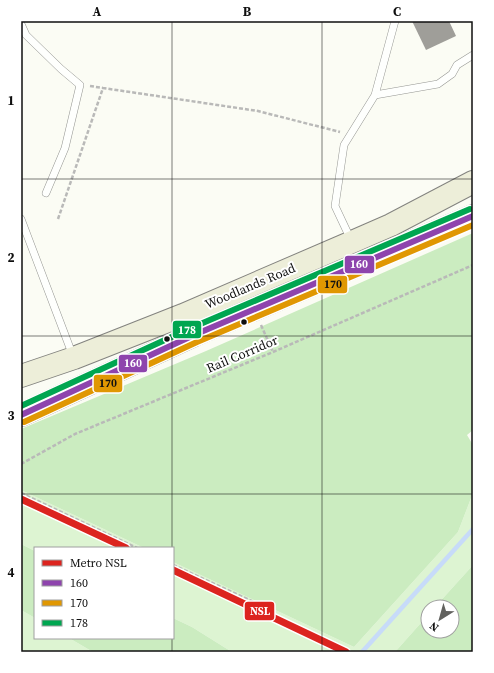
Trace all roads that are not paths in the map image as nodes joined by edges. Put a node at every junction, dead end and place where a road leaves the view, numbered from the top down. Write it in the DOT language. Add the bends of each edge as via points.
graph roads {
  1 [pos="395,21"];
  2 [pos="21,24"];
  3 [pos="473,55"];
  4 [pos="375,94"];
  5 [pos="473,182"];
  6 [pos="46,193"];
  7 [pos="473,216"];
  8 [pos="21,219"];
  9 [pos="352,242"];
  10 [pos="74,358"];
  11 [pos="21,376"];
  12 [pos="21,415"];
  1 -- 4 [label="lane"];
  2 -- 6 [label="lane" via="26,35 80,85 65,148"];
  3 -- 4 [label="lane" via="457,65 452,74 438,84"];
  4 -- 9 [label="lane" via="344,145 335,206"];
  5 -- 9 [label="main road, Woodlands Road" via="391,225"];
  7 -- 12 [label="main road, Woodlands Road" via="194,335"];
  8 -- 10 [label="lane"];
  9 -- 10 [label="main road, Woodlands Road" via="183,315"];
  10 -- 11 [label="main road, Woodlands Road"];
}
